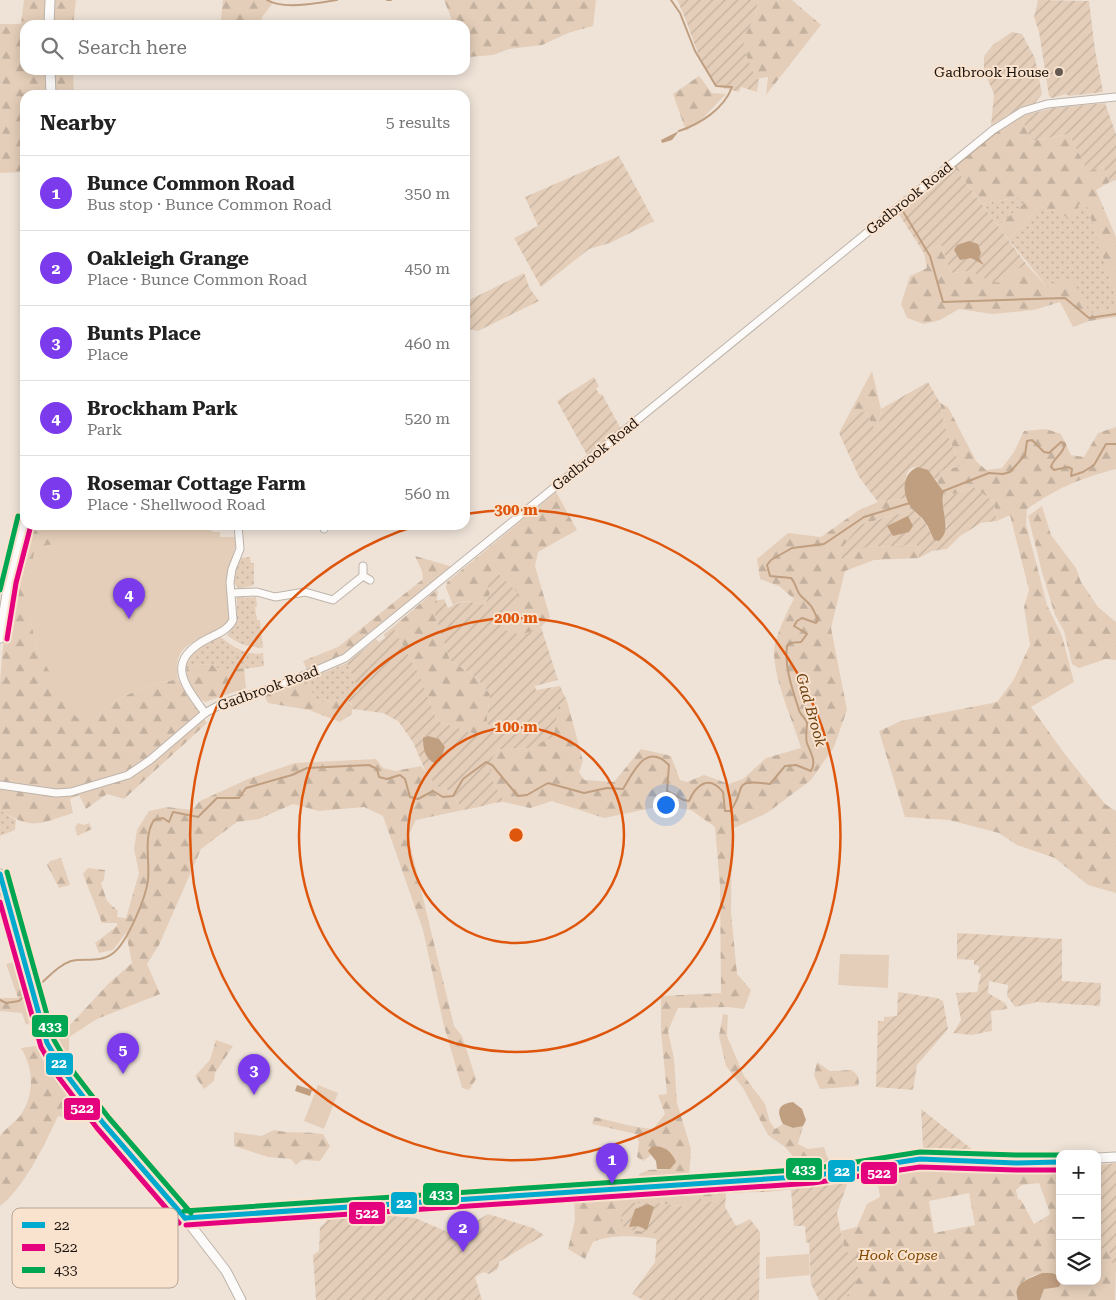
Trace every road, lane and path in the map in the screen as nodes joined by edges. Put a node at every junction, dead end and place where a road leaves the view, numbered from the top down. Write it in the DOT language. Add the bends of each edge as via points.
graph roads {
  1 [pos="50,0"];
  2 [pos="49,20"];
  3 [pos="50,75"];
  4 [pos="52,90"];
  5 [pos="1116,98"];
  6 [pos="22,530"];
  7 [pos="238,530"];
  8 [pos="363,566"];
  9 [pos="363,576"];
  10 [pos="370,580"];
  11 [pos="232,593"];
  12 [pos="0,638"];
  13 [pos="205,712"];
  14 [pos="0,785"];
  15 [pos="0,874"];
  16 [pos="1116,1157"];
  17 [pos="1101,1158"];
  18 [pos="1056,1162"];
  19 [pos="177,1208"];
  20 [pos="178,1209"];
  21 [pos="186,1218"];
  22 [pos="241,1300"];
  1 -- 2 [label="street"];
  3 -- 4 [label="street"];
  5 -- 13 [label="street, Gadbrook Road" via="1047,104 1008,118 345,658"];
  6 -- 12 [label="street" via="9,581"];
  7 -- 11 [label="street" via="240,549 232,569"];
  8 -- 9 [label="street"];
  9 -- 10 [label="street"];
  9 -- 11 [label="street" via="333,600 305,592 275,597 257,592"];
  11 -- 13 [label="street" via="234,612 230,626 193,646 182,661 180,671 183,680"];
  13 -- 14 [label="street, Gadbrook Road" via="150,760 112,781 56,793"];
  15 -- 19 [label="street" via="47,1043 103,1123"];
  16 -- 17 [label="street"];
  18 -- 21 [label="street" via="920,1159 812,1176"];
  20 -- 21 [label="street"];
  21 -- 22 [label="street" via="226,1271"];
}
